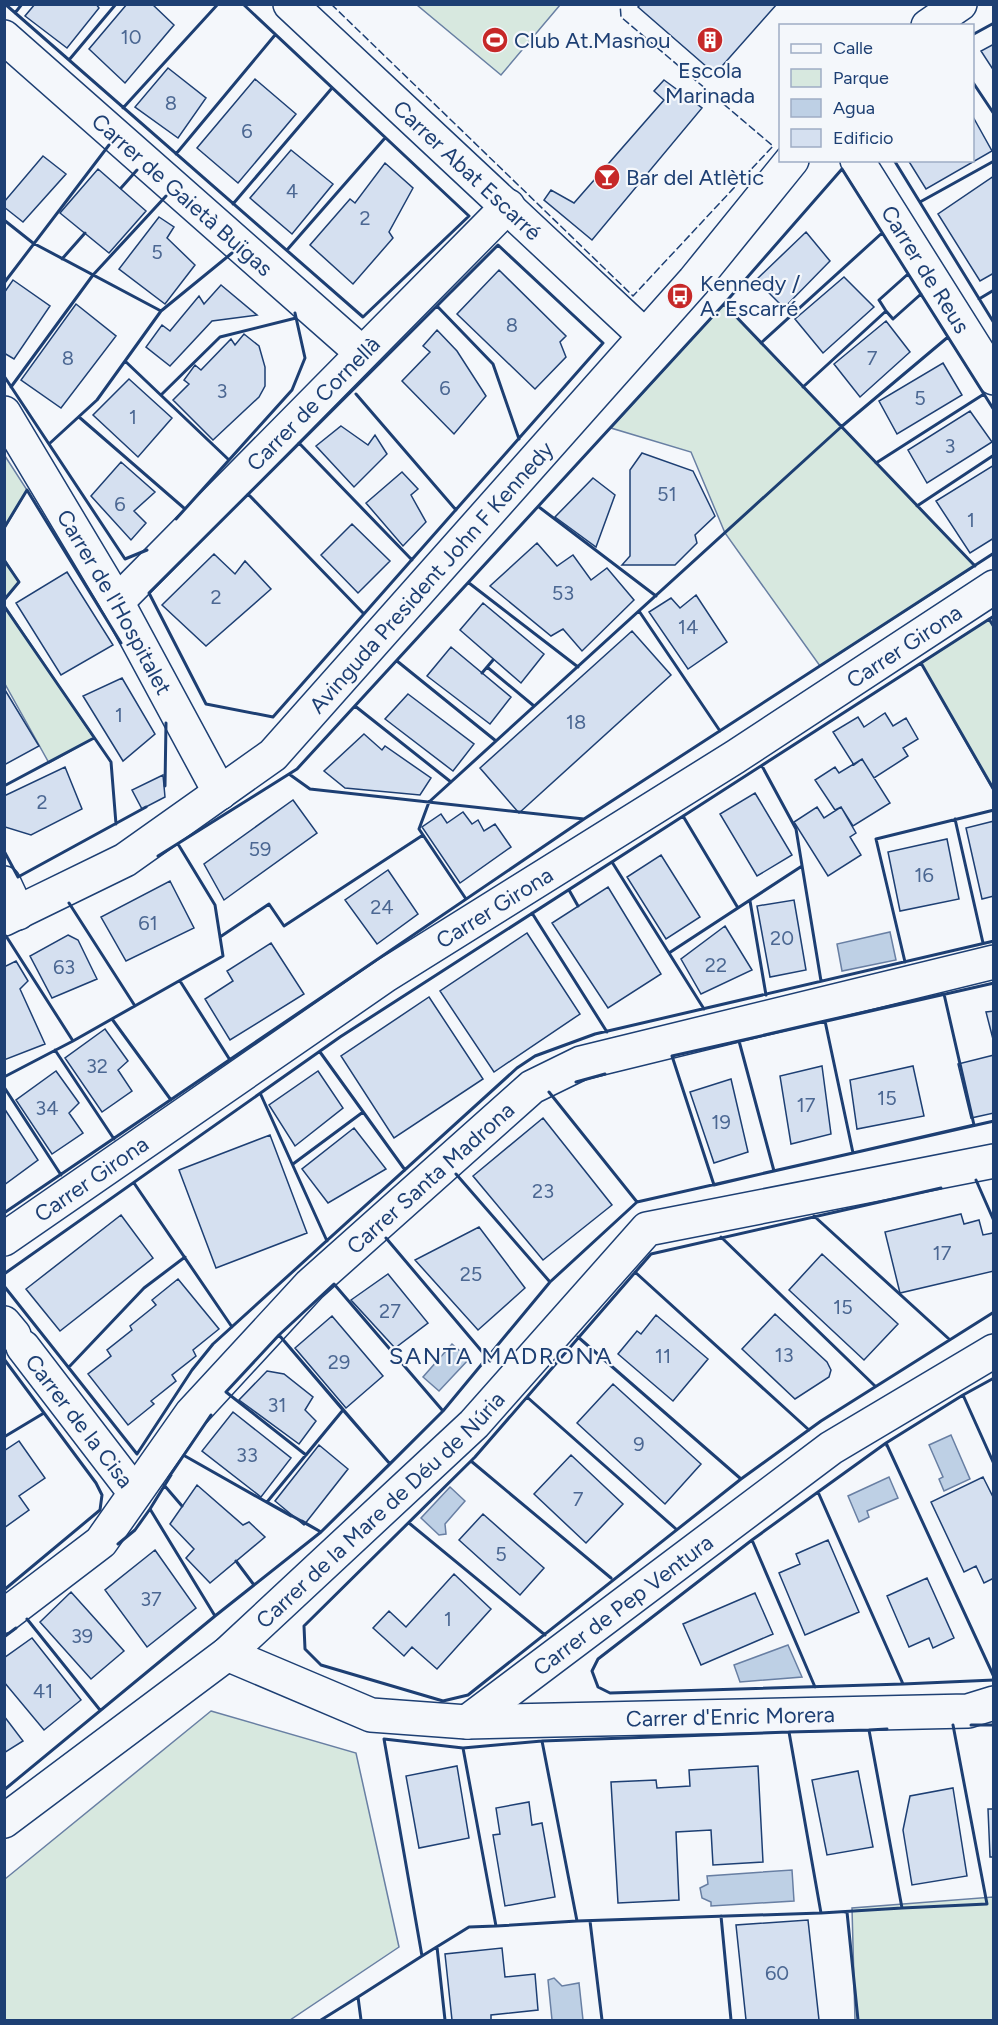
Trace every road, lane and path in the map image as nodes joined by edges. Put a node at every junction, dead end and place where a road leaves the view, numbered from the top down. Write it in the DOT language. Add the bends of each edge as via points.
graph roads {
  1 [pos="290,4"];
  2 [pos="960,4"];
  3 [pos="931,24"];
  4 [pos="4,37"];
  5 [pos="790,162"];
  6 [pos="858,162"];
  7 [pos="508,206"];
  8 [pos="645,336"];
  9 [pos="362,353"];
  10 [pos="993,378"];
  11 [pos="4,412"];
  12 [pos="993,587"];
  13 [pos="117,602"];
  14 [pos="220,793"];
  15 [pos="4,883"];
  16 [pos="11,916"];
  17 [pos="993,962"];
  18 [pos="993,1161"];
  19 [pos="4,1239"];
  20 [pos="14,1335"];
  21 [pos="993,1351"];
  22 [pos="135,1493"];
  23 [pos="4,1616"];
  24 [pos="227,1654"];
  25 [pos="993,1703"];
  26 [pos="467,1722"];
  27 [pos="4,1821"];
  1 -- 7 [label="street, Carrer Abat Escarré"];
  2 -- 3 [label="street"];
  4 -- 9 [label="street, Carrer de Gaietà Buïgas"];
  5 -- 8 [label="street, Avinguda President John F Kennedy"];
  6 -- 10 [label="street, Carrer de Reus"];
  7 -- 8 [label="street, Carrer Abat Escarré"];
  7 -- 9 [label="street, Carrer de Cornellà" via="441,278"];
  8 -- 14 [label="street, Avinguda President John F Kennedy" via="273,756"];
  9 -- 13 [label="street, Carrer de Cornellà"];
  11 -- 13 [label="street, Carrer de l'Hospitalet"];
  12 -- 19 [label="street, Carrer Girona" via="735,757 386,975"];
  13 -- 14 [label="street, Carrer de l'Hospitalet"];
  14 -- 16 [label="street, Avinguda President John F Kennedy" via="125,860"];
  15 -- 16 [label="street"];
  17 -- 22 [label="street, Carrer Santa Madrona" via="581,1063 532,1087 309,1285 191,1414"];
  18 -- 24 [label="street, Carrer de la Mare de Déu de Núria" via="647,1230 474,1425"];
  20 -- 22 [label="street, Carrer de la Cisa"];
  21 -- 26 [label="street, Carrer de Pep Ventura" via="831,1448"];
  22 -- 23 [label="street, Carrer Santa Madrona" via="101,1542"];
  24 -- 26 [label="street" via="371,1715"];
  24 -- 27 [label="street, Carrer de la Mare de Déu de Núria"];
  25 -- 26 [label="street, Carrer d'Enric Morera" via="969,1710"];
}
